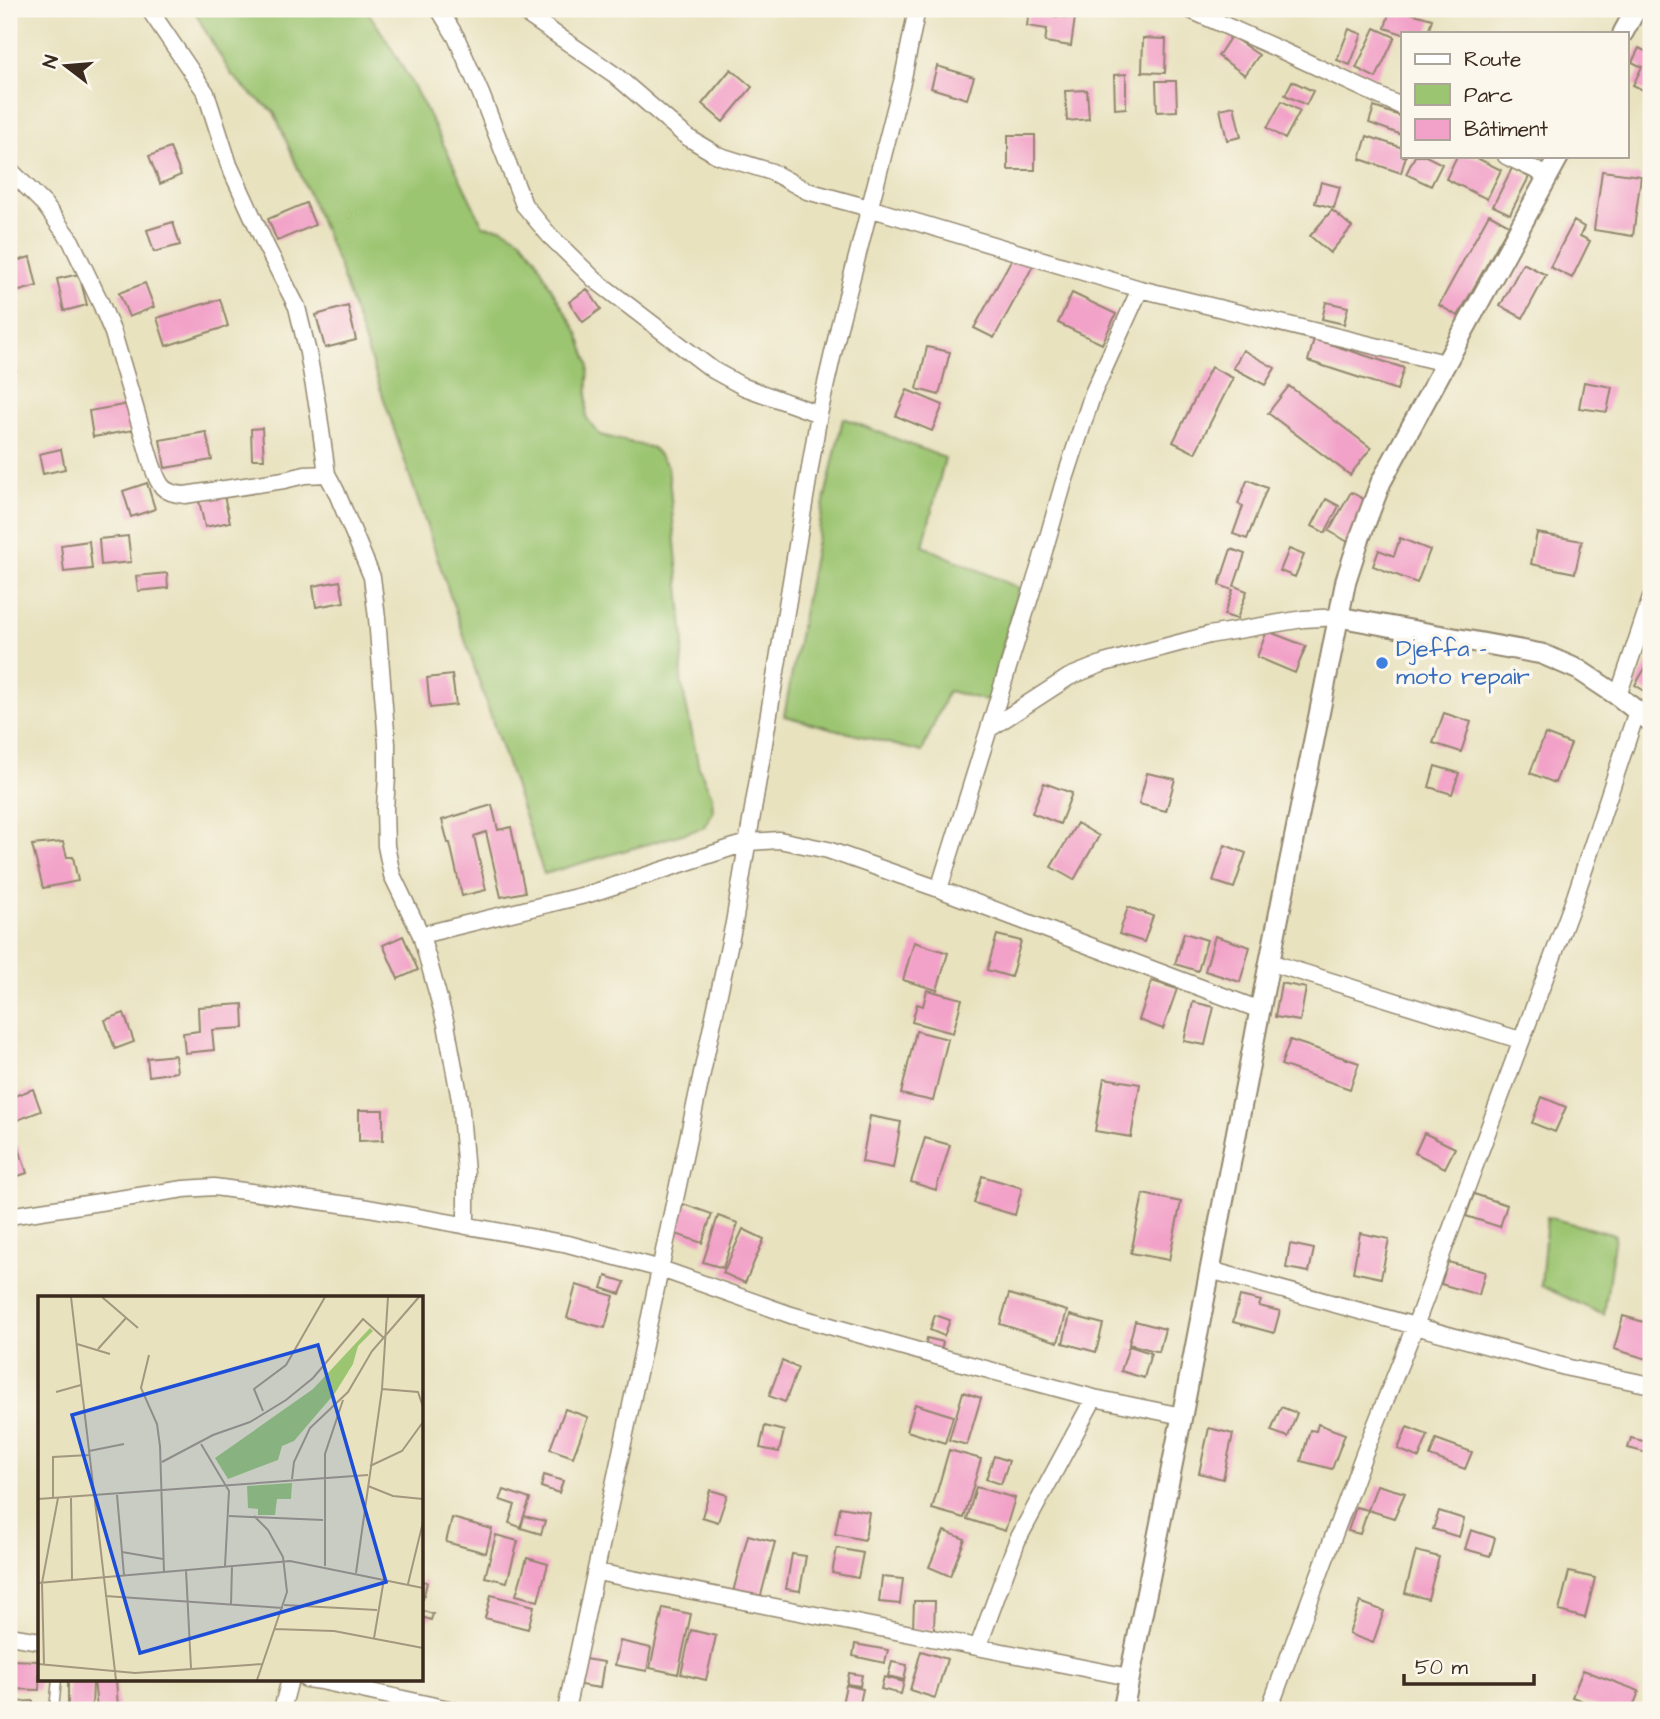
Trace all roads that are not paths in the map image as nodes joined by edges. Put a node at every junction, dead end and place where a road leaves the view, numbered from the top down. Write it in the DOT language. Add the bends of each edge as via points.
graph roads {
  1 [pos="149,9"];
  2 [pos="439,9"];
  3 [pos="519,9"];
  4 [pos="917,9"];
  5 [pos="1188,9"];
  6 [pos="1636,9"];
  7 [pos="1624,32"];
  8 [pos="1401,106"];
  9 [pos="1510,158"];
  10 [pos="1558,158"];
  11 [pos="9,169"];
  12 [pos="1548,176"];
  13 [pos="869,208"];
  14 [pos="1140,289"];
  15 [pos="1445,363"];
  16 [pos="819,414"];
  17 [pos="327,474"];
  18 [pos="1651,598"];
  19 [pos="1339,617"];
  20 [pos="1618,696"];
  21 [pos="1644,716"];
  22 [pos="989,729"];
  23 [pos="749,842"];
  24 [pos="939,888"];
  25 [pos="421,935"];
  26 [pos="1269,962"];
  27 [pos="1260,1010"];
  28 [pos="1520,1040"];
  29 [pos="9,1216"];
  30 [pos="466,1226"];
  31 [pos="660,1269"];
  32 [pos="1210,1270"];
  33 [pos="1415,1326"];
  34 [pos="1651,1385"];
  35 [pos="1094,1398"];
  36 [pos="1182,1416"];
  37 [pos="597,1572"];
  38 [pos="9,1636"];
  39 [pos="38,1641"];
  40 [pos="978,1647"];
  41 [pos="1129,1677"];
  42 [pos="57,1680"];
  43 [pos="290,1680"];
  44 [pos="312,1680"];
  45 [pos="54,1710"];
  46 [pos="282,1710"];
  47 [pos="453,1710"];
  48 [pos="566,1710"];
  49 [pos="1123,1710"];
  50 [pos="1269,1710"];
  1 -- 17 [label="street" via="206,93 229,165 297,307"];
  2 -- 16 [label="street" via="466,60 524,205 550,236 594,280 713,370 744,387"];
  3 -- 13 [label="street" via="615,75 687,137 717,155 772,173 807,191"];
  4 -- 13 [label="street"];
  5 -- 8 [label="street"];
  6 -- 7 [label="street"];
  9 -- 12 [label="street"];
  10 -- 12 [label="street"];
  11 -- 17 [label="street" via="44,204 71,241 113,333 150,463 164,490 185,495"];
  12 -- 15 [label="street"];
  13 -- 14 [label="street"];
  13 -- 16 [label="street"];
  14 -- 15 [label="street"];
  14 -- 22 [label="street" via="1093,393"];
  15 -- 19 [label="street" via="1381,481 1346,580"];
  16 -- 23 [label="street"];
  17 -- 25 [label="street" via="372,577 387,744 386,846 392,875"];
  18 -- 20 [label="street"];
  19 -- 20 [label="street" via="1542,654 1579,670"];
  19 -- 22 [label="street" via="1209,635 1104,663 1069,677"];
  19 -- 26 [label="street"];
  20 -- 21 [label="street"];
  21 -- 28 [label="street"];
  22 -- 24 [label="street"];
  23 -- 24 [label="street" via="779,840 828,850"];
  23 -- 25 [label="street" via="589,894"];
  23 -- 31 [label="street"];
  24 -- 27 [label="street"];
  25 -- 30 [label="street" via="446,1024 460,1100"];
  26 -- 27 [label="street"];
  26 -- 28 [label="street"];
  27 -- 32 [label="street"];
  28 -- 33 [label="street"];
  29 -- 30 [label="street" via="215,1187"];
  30 -- 31 [label="street" via="568,1244"];
  31 -- 35 [label="street" via="791,1315"];
  31 -- 37 [label="street"];
  32 -- 33 [label="street"];
  32 -- 36 [label="street"];
  33 -- 34 [label="street"];
  33 -- 50 [label="street"];
  35 -- 36 [label="street"];
  35 -- 40 [label="street" via="1017,1541"];
  36 -- 41 [label="street"];
  37 -- 40 [label="street"];
  37 -- 48 [label="street"];
  38 -- 39 [label="street"];
  40 -- 41 [label="street"];
  41 -- 49 [label="street"];
  42 -- 45 [label="lane"];
  43 -- 46 [label="street"];
  44 -- 47 [label="street"];
}
